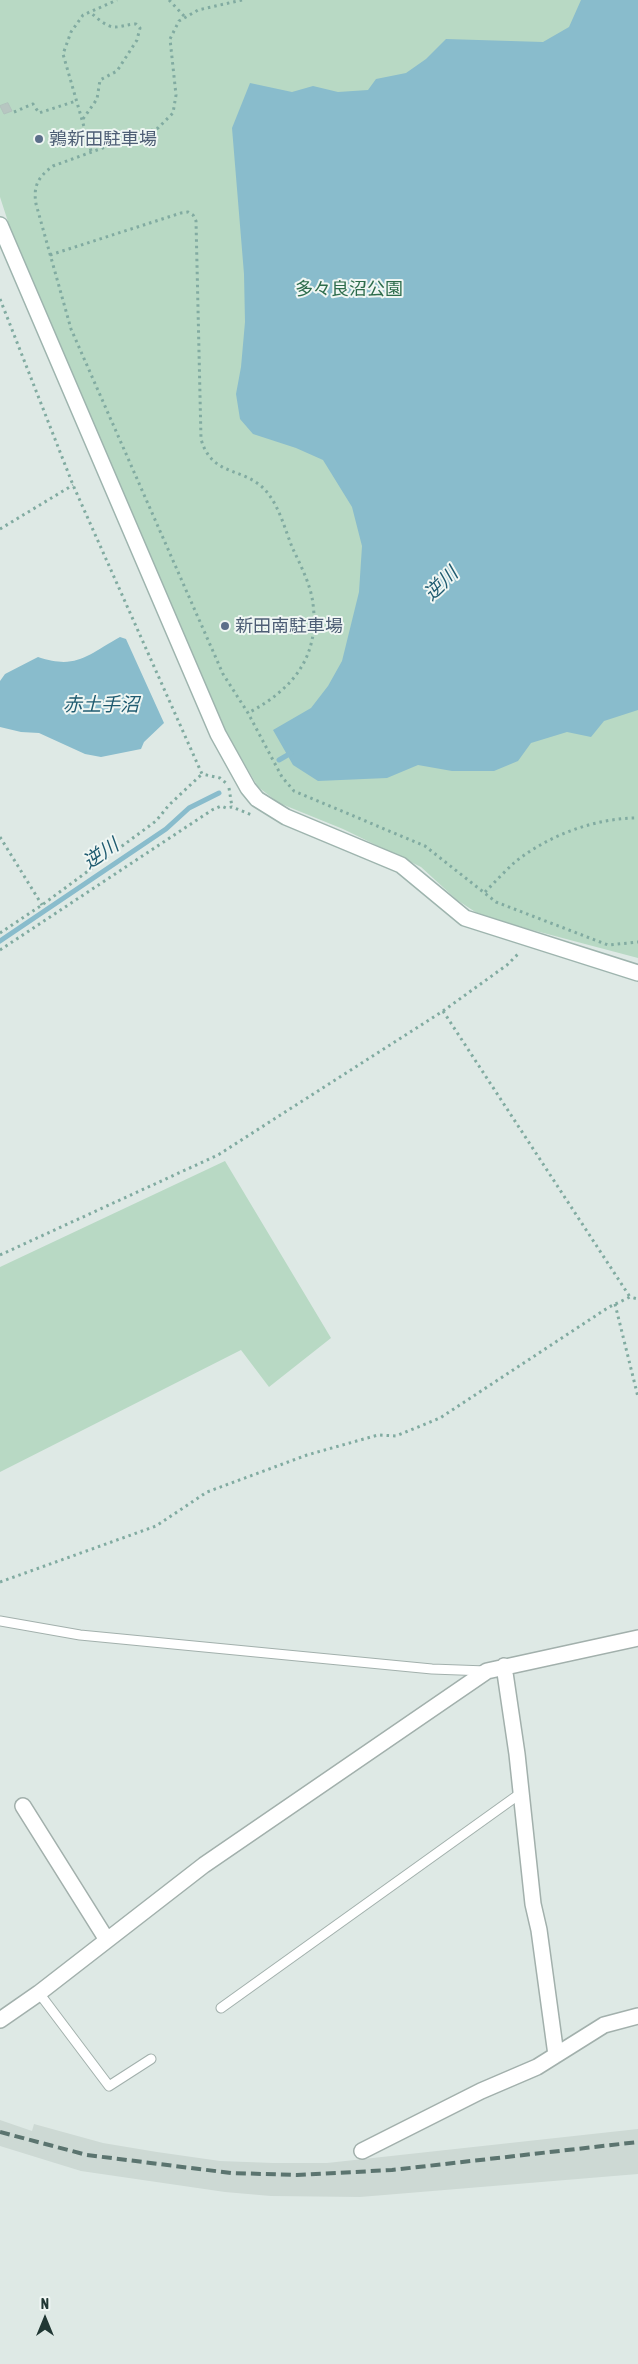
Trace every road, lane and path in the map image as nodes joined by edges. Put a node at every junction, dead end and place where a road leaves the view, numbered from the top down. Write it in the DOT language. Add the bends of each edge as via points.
graph roads {
  1 [pos="117,0"];
  2 [pos="169,0"];
  3 [pos="242,0"];
  4 [pos="90,12"];
  5 [pos="185,17"];
  6 [pos="76,101"];
  7 [pos="14,112"];
  8 [pos="83,120"];
  9 [pos="91,151"];
  10 [pos="0,225"];
  11 [pos="50,255"];
  12 [pos="0,299"];
  13 [pos="73,485"];
  14 [pos="0,529"];
  15 [pos="248,713"];
  16 [pos="202,774"];
  17 [pos="232,807"];
  18 [pos="257,818"];
  19 [pos="638,818"];
  20 [pos="0,837"];
  21 [pos="485,892"];
  22 [pos="42,905"];
  23 [pos="0,933"];
  24 [pos="530,941"];
  25 [pos="638,942"];
  26 [pos="0,950"];
  27 [pos="638,973"];
  28 [pos="443,1011"];
  29 [pos="0,1255"];
  30 [pos="630,1297"];
  31 [pos="638,1299"];
  32 [pos="615,1304"];
  33 [pos="638,1398"];
  34 [pos="0,1582"];
  35 [pos="0,1621"];
  36 [pos="638,1638"];
  37 [pos="504,1666"];
  38 [pos="486,1671"];
  39 [pos="521,1793"];
  40 [pos="23,1806"];
  41 [pos="107,1940"];
  42 [pos="39,1993"];
  43 [pos="221,2008"];
  44 [pos="638,2016"];
  45 [pos="0,2020"];
  46 [pos="556,2055"];
  47 [pos="151,2059"];
  48 [pos="362,2151"];
  1 -- 4 [label="path"];
  2 -- 5 [label="path"];
  3 -- 5 [label="path" via="198,10"];
  4 -- 6 [label="path" via="71,32 64,54"];
  4 -- 8 [label="path" via="114,27 136,24 140,28 137,40 117,71 100,80 97,99"];
  5 -- 9 [label="path" via="179,21 170,39 176,95 173,113 158,128"];
  6 -- 7 [label="path" via="39,113 33,104"];
  6 -- 8 [label="path"];
  8 -- 9 [label="path"];
  9 -- 11 [label="path" via="53,166 37,182 34,192 36,204"];
  10 -- 24 [label="street" via="218,734 248,788 258,799 286,817 400,865 465,918"];
  11 -- 15 [label="path" via="71,329 223,674"];
  11 -- 15 [label="path" via="181,213 188,212 196,221 201,439 204,451 219,466 254,480 273,500 313,602 315,625 310,646 296,677 270,702"];
  12 -- 13 [label="path"];
  13 -- 14 [label="path"];
  13 -- 16 [label="path"];
  15 -- 21 [label="path" via="294,792 424,846"];
  16 -- 17 [label="path" via="220,778 228,784"];
  16 -- 22 [label="path" via="169,804 156,821"];
  17 -- 18 [label="path"];
  17 -- 26 [label="path" via="221,806 212,810"];
  19 -- 21 [label="path" via="596,822 567,832 516,862"];
  20 -- 22 [label="path"];
  21 -- 25 [label="path" via="496,902 608,945"];
  22 -- 23 [label="path"];
  24 -- 27 [label="street"];
  24 -- 28 [label="path" via="507,965"];
  28 -- 29 [label="path" via="218,1155"];
  28 -- 30 [label="path"];
  30 -- 31 [label="path"];
  30 -- 32 [label="path"];
  32 -- 33 [label="path"];
  32 -- 34 [label="path" via="440,1418 396,1436 378,1435 307,1455 206,1492 156,1526"];
  35 -- 38 [label="lane" via="80,1635 432,1669"];
  36 -- 37 [label="street"];
  37 -- 38 [label="street"];
  37 -- 39 [label="street"];
  38 -- 41 [label="street" via="204,1865"];
  39 -- 43 [label="lane"];
  39 -- 46 [label="street" via="533,1904"];
  40 -- 41 [label="street"];
  41 -- 42 [label="street"];
  42 -- 45 [label="street"];
  42 -- 47 [label="lane" via="109,2086"];
  44 -- 46 [label="street" via="604,2025"];
  46 -- 48 [label="street"];
}
